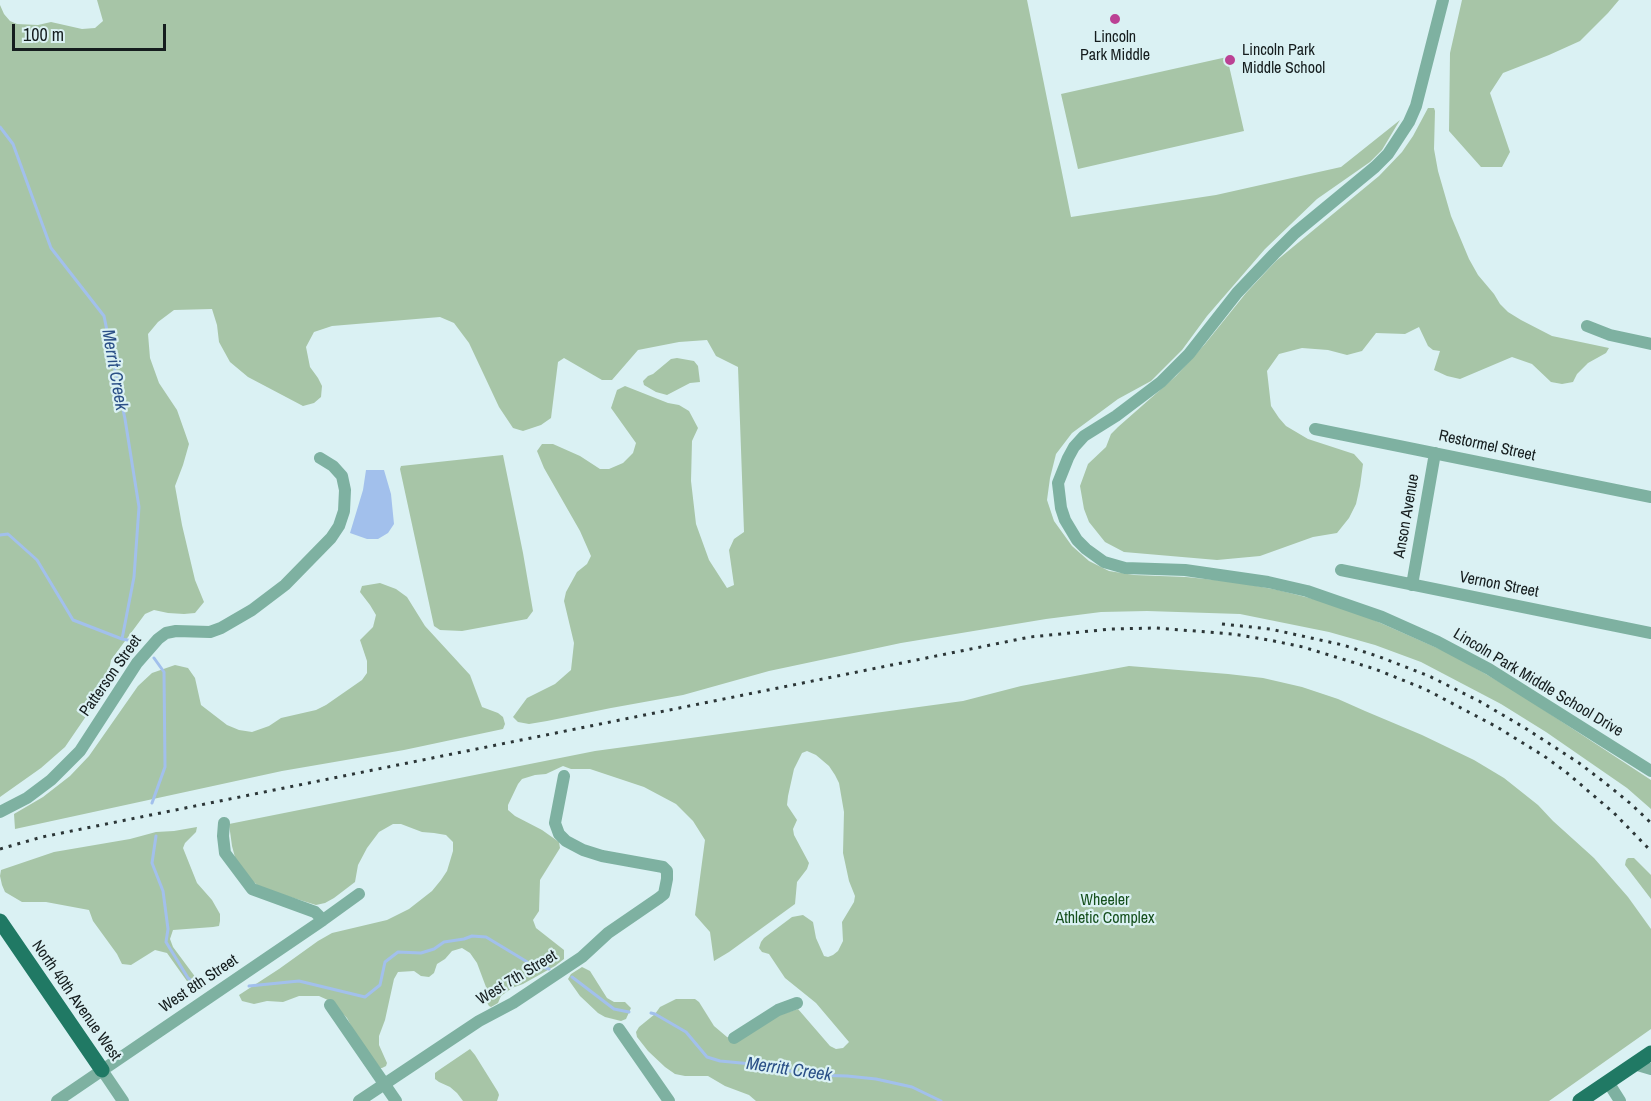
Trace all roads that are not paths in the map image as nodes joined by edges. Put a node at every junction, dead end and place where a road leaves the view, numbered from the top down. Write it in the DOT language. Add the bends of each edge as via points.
graph roads {
  1 [pos="1443,0"];
  2 [pos="1587,326"];
  3 [pos="1651,344"];
  4 [pos="1315,429"];
  5 [pos="1435,453"];
  6 [pos="320,458"];
  7 [pos="1651,497"];
  8 [pos="1341,570"];
  9 [pos="1412,585"];
  10 [pos="1651,633"];
  11 [pos="1651,771"];
  12 [pos="564,776"];
  13 [pos="0,812"];
  14 [pos="224,823"];
  15 [pos="359,894"];
  16 [pos="323,920"];
  17 [pos="2,929"];
  18 [pos="797,1003"];
  19 [pos="330,1005"];
  20 [pos="619,1029"];
  21 [pos="734,1038"];
  22 [pos="1651,1053"];
  23 [pos="1634,1064"];
  24 [pos="1651,1069"];
  25 [pos="102,1070"];
  26 [pos="1608,1082"];
  27 [pos="384,1084"];
  28 [pos="666,1100"];
  29 [pos="57,1101"];
  30 [pos="123,1101"];
  31 [pos="359,1101"];
  32 [pos="396,1101"];
  33 [pos="1580,1101"];
  34 [pos="1620,1101"];
  1 -- 11 [label="street, Lincoln Park Middle School Drive" via="1416,106 1388,154 1274,254 1196,347 1161,382 1074,447 1058,483 1063,514 1071,532 1086,549 1115,566 1185,570 1268,582 1337,600 1401,625 1489,669"];
  2 -- 3 [label="street"];
  4 -- 5 [label="street, Restormel Street"];
  5 -- 7 [label="street, Restormel Street"];
  5 -- 9 [label="street, Anson Avenue"];
  6 -- 13 [label="street, Patterson Street" via="342,476 345,490 342,518 331,538 285,585 252,610 210,632 176,631 158,639 137,663 80,751 51,780"];
  8 -- 9 [label="street, Vernon Street"];
  9 -- 10 [label="street, Vernon Street"];
  12 -- 27 [label="street, West 7th Street" via="555,823 566,841 602,856 663,867 667,871 666,889 582,957"];
  14 -- 16 [label="street" via="225,853 252,889 315,912"];
  15 -- 16 [label="street, West 8th Street"];
  16 -- 25 [label="street, West 8th Street"];
  17 -- 25 [label="main road, North 40th Avenue West"];
  18 -- 21 [label="street" via="778,1010"];
  19 -- 27 [label="street"];
  20 -- 28 [label="street"];
  22 -- 23 [label="main road"];
  23 -- 24 [label="street"];
  23 -- 26 [label="main road"];
  25 -- 29 [label="street, West 8th Street"];
  25 -- 30 [label="street, North 40th Avenue West"];
  26 -- 33 [label="main road"];
  26 -- 34 [label="street"];
  27 -- 31 [label="street, West 7th Street"];
  27 -- 32 [label="street"];
}
